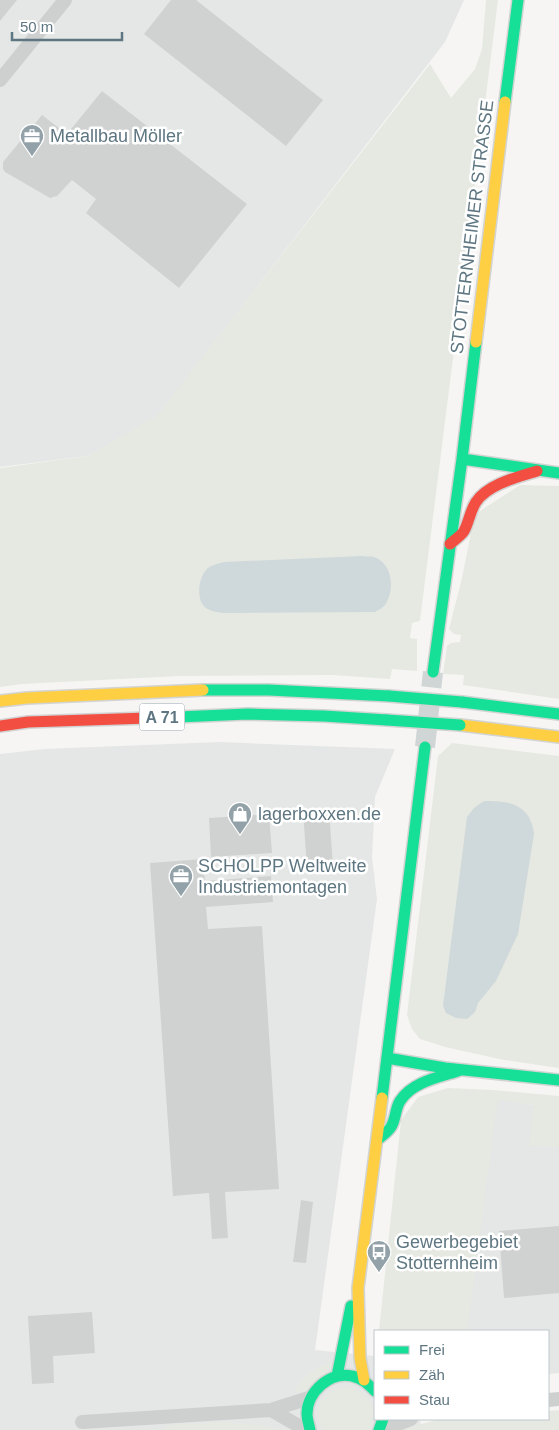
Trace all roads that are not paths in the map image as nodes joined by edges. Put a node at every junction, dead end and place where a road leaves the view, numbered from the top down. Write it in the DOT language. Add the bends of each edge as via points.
graph roads {
  1 [pos="65,0"];
  2 [pos="518,0"];
  3 [pos="0,80"];
  4 [pos="462,459"];
  5 [pos="537,471"];
  6 [pos="559,473"];
  7 [pos="450,544"];
  8 [pos="433,672"];
  9 [pos="0,701"];
  10 [pos="559,714"];
  11 [pos="0,726"];
  12 [pos="559,737"];
  13 [pos="425,747"];
  14 [pos="387,1058"];
  15 [pos="460,1070"];
  16 [pos="559,1080"];
  17 [pos="376,1140"];
  18 [pos="358,1288"];
  19 [pos="337,1376"];
  20 [pos="364,1380"];
  21 [pos="374,1389"];
  22 [pos="309,1398"];
  23 [pos="270,1410"];
  24 [pos="409,1420"];
  25 [pos="82,1422"];
  26 [pos="308,1430"];
  27 [pos="381,1430"];
  1 -- 3 [label="street"];
  2 -- 4 [label="main road, STOTTERNHEIMER STRASSE"];
  4 -- 5 [label="main road"];
  4 -- 7 [label="main road, STOTTERNHEIMER STRASSE"];
  5 -- 6 [label="main road"];
  5 -- 7 [label="main road" via="503,482 485,493 472,508 464,530"];
  7 -- 8 [label="main road, STOTTERNHEIMER STRASSE"];
  9 -- 10 [label="main road, A 71, bridge" via="268,690 462,702"];
  11 -- 12 [label="main road, A 71, bridge" via="28,722 248,714 460,725"];
  13 -- 14 [label="main road"];
  14 -- 15 [label="main road"];
  14 -- 17 [label="main road"];
  15 -- 16 [label="main road"];
  15 -- 17 [label="main road" via="419,1085 408,1093 395,1111 392,1127"];
  17 -- 18 [label="main road"];
  18 -- 19 [label="main road" via="348,1316"];
  18 -- 20 [label="main road" via="360,1358"];
  19 -- 20 [label="main road"];
  19 -- 22 [label="main road" via="326,1380"];
  20 -- 21 [label="main road"];
  22 -- 23 [label="street"];
  22 -- 26 [label="main road" via="306,1409"];
  23 -- 25 [label="street"];
  23 -- 26 [label="street"];
  24 -- 27 [label="street"];
}
